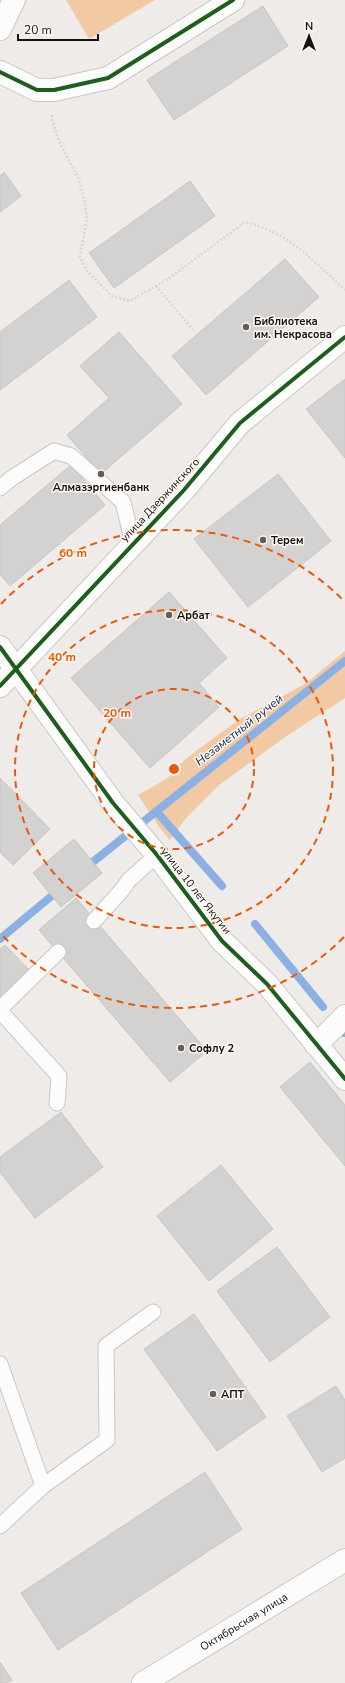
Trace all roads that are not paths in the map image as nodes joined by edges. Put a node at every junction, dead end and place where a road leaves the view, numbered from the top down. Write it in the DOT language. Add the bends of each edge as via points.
graph roads {
  1 [pos="14,0"];
  2 [pos="233,0"];
  3 [pos="0,29"];
  4 [pos="0,72"];
  5 [pos="345,337"];
  6 [pos="0,488"];
  7 [pos="133,543"];
  8 [pos="0,647"];
  9 [pos="17,668"];
  10 [pos="0,686"];
  11 [pos="157,856"];
  12 [pos="94,921"];
  13 [pos="58,952"];
  14 [pos="0,1010"];
  15 [pos="345,1016"];
  16 [pos="316,1045"];
  17 [pos="345,1079"];
  18 [pos="57,1103"];
  19 [pos="153,1312"];
  20 [pos="0,1364"];
  21 [pos="42,1486"];
  22 [pos="0,1526"];
  23 [pos="345,1560"];
  24 [pos="143,1683"];
  1 -- 3 [label="street"];
  2 -- 4 [label="street" via="108,78 54,90 36,90"];
  5 -- 7 [label="street, улица Дзержинского" via="240,423 184,490"];
  6 -- 7 [label="lane" via="54,451 71,456 123,502"];
  7 -- 9 [label="street, улица Дзержинского"];
  8 -- 9 [label="street, улица 10 лет Якутии"];
  9 -- 10 [label="street, улица Дзержинского"];
  9 -- 11 [label="street, улица 10 лет Якутии" via="113,803"];
  11 -- 12 [label="lane" via="129,880"];
  11 -- 16 [label="street, улица 10 лет Якутии" via="222,941 267,984"];
  13 -- 14 [label="lane"];
  14 -- 18 [label="lane" via="59,1076"];
  15 -- 16 [label="street"];
  16 -- 17 [label="street, улица 10 лет Якутии"];
  19 -- 21 [label="lane" via="106,1346 107,1440"];
  20 -- 21 [label="lane"];
  21 -- 22 [label="lane"];
  23 -- 24 [label="street, Октябрьская улица"];
}
